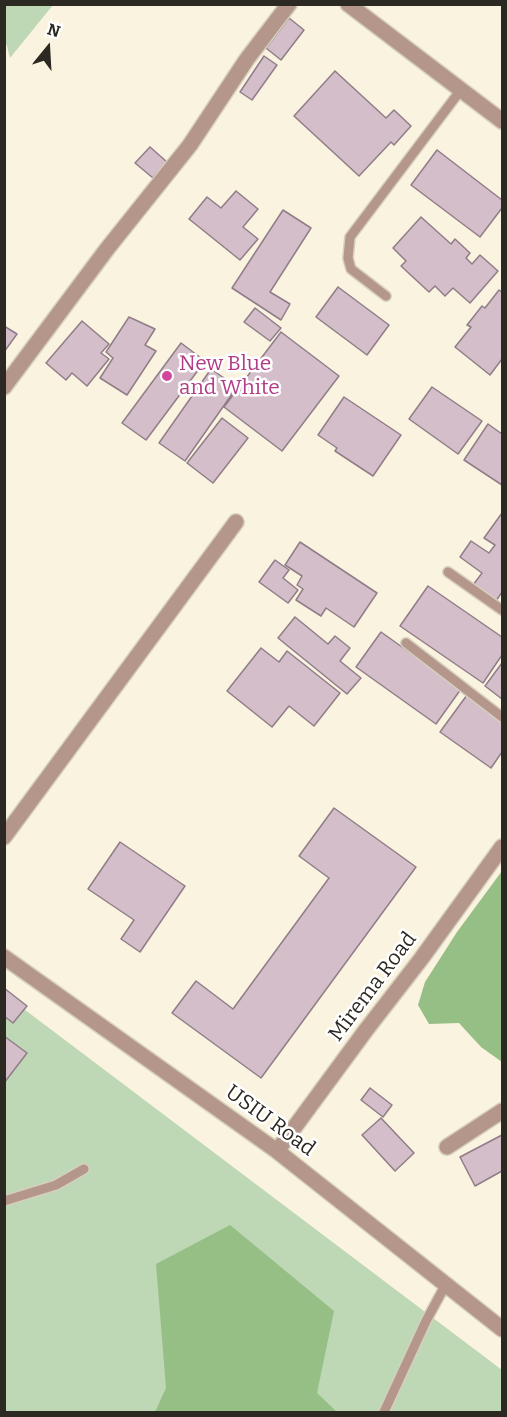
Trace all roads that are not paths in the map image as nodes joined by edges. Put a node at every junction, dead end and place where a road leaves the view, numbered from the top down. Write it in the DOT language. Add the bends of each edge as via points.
graph roads {
  1 [pos="289,4"];
  2 [pos="348,4"];
  3 [pos="460,91"];
  4 [pos="502,121"];
  5 [pos="387,297"];
  6 [pos="4,387"];
  7 [pos="236,522"];
  8 [pos="448,572"];
  9 [pos="502,610"];
  10 [pos="406,643"];
  11 [pos="502,717"];
  12 [pos="4,837"];
  13 [pos="502,847"];
  14 [pos="4,957"];
  15 [pos="502,1111"];
  16 [pos="447,1147"];
  17 [pos="277,1151"];
  18 [pos="84,1169"];
  19 [pos="4,1201"];
  20 [pos="446,1284"];
  21 [pos="502,1329"];
  22 [pos="384,1413"];
  1 -- 6 [label="street" via="190,145"];
  2 -- 3 [label="street"];
  3 -- 4 [label="street"];
  3 -- 5 [label="lane" via="350,237 351,269"];
  7 -- 12 [label="street"];
  8 -- 9 [label="lane"];
  10 -- 11 [label="lane"];
  13 -- 17 [label="street, Mirema Road"];
  14 -- 17 [label="street, USIU Road"];
  15 -- 16 [label="street"];
  17 -- 20 [label="street, USIU Road"];
  18 -- 19 [label="lane" via="56,1185"];
  20 -- 21 [label="street, USIU Road"];
  20 -- 22 [label="lane"];
}
